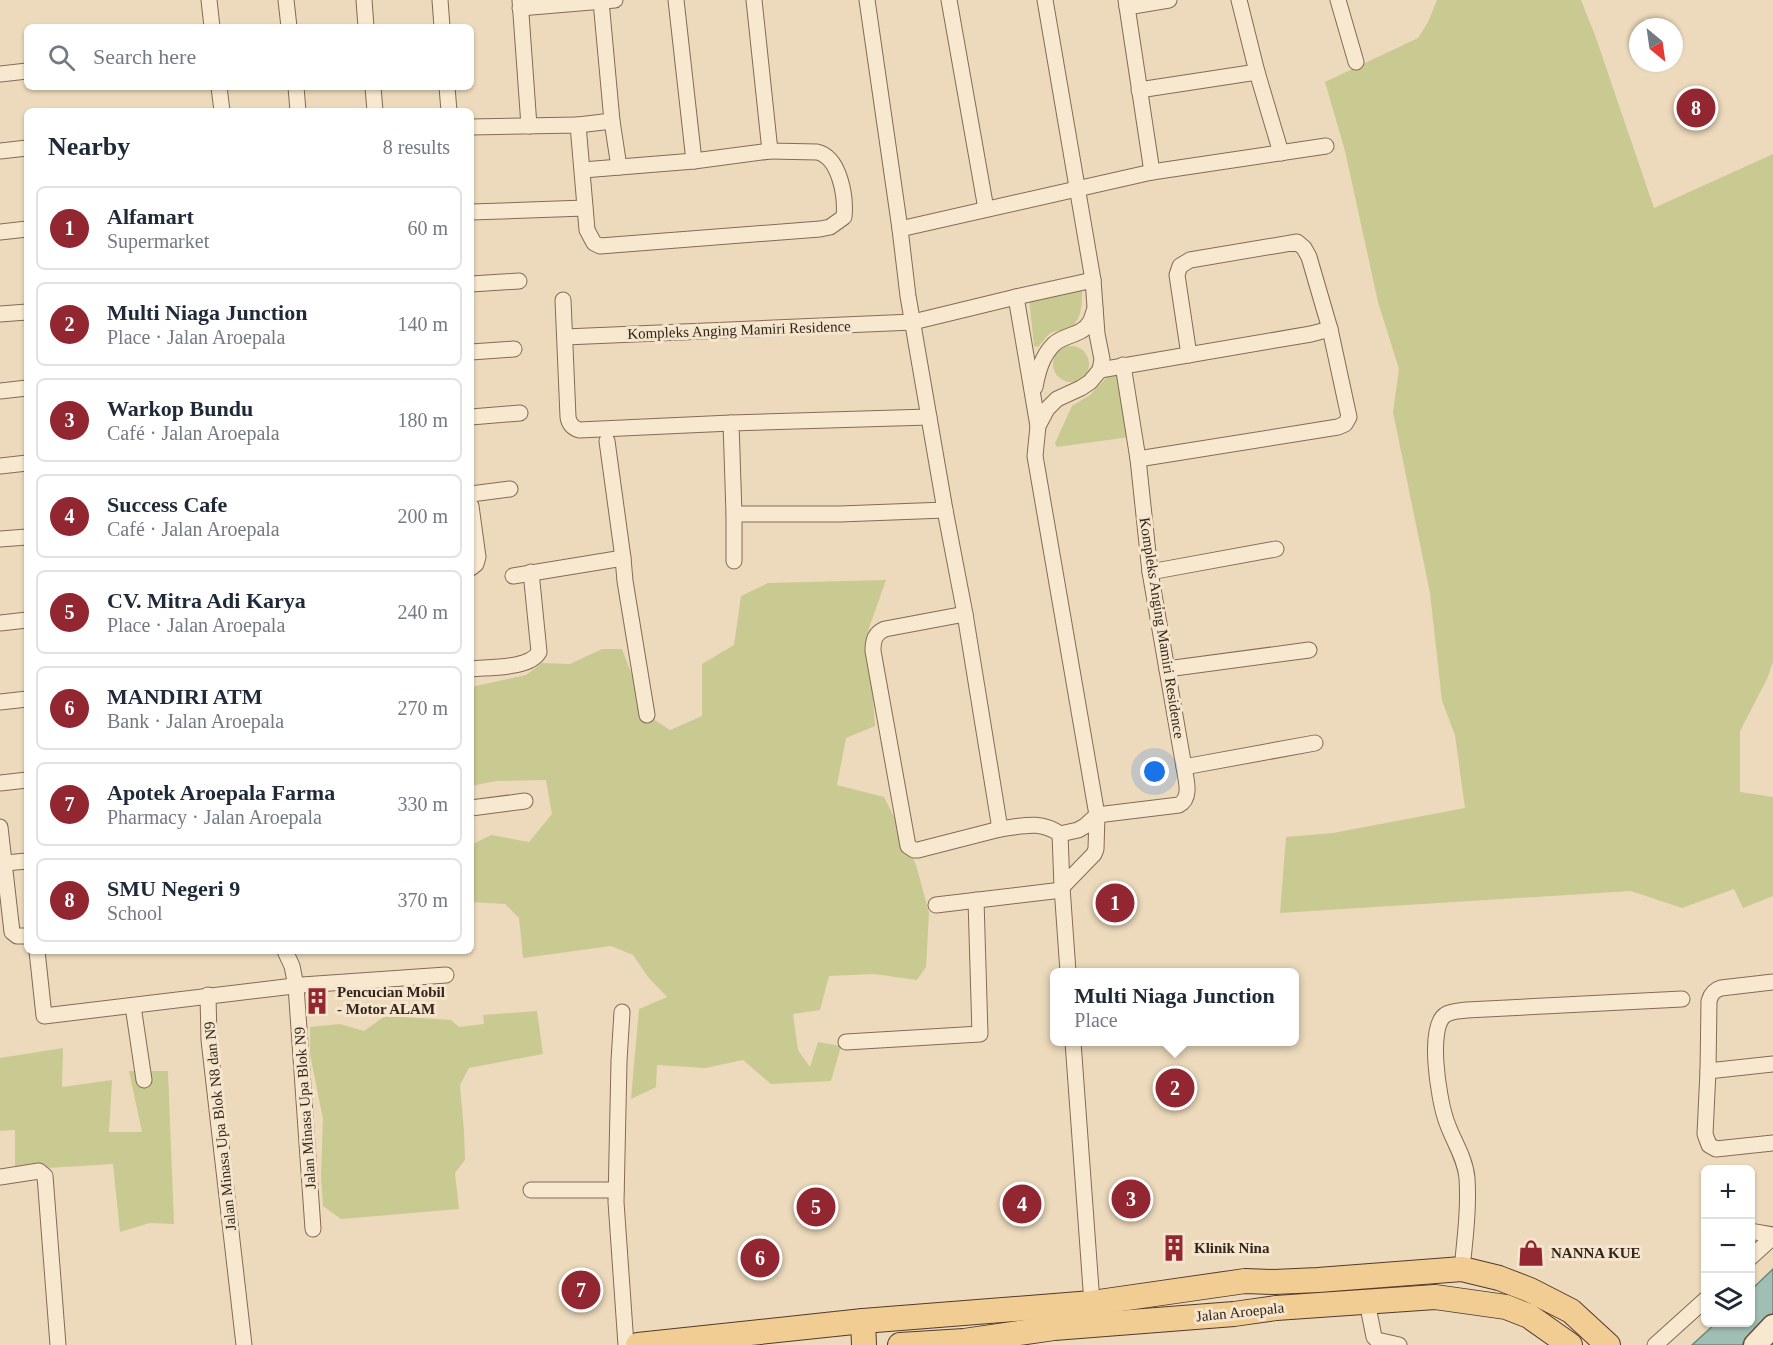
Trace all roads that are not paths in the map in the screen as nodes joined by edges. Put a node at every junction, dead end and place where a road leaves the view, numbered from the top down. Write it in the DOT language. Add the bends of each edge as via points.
graph roads {
  1 [pos="209,0"];
  2 [pos="286,0"];
  3 [pos="363,0"];
  4 [pos="440,0"];
  5 [pos="676,0"];
  6 [pos="754,0"];
  7 [pos="867,0"];
  8 [pos="950,0"];
  9 [pos="1046,0"];
  10 [pos="1168,0"];
  11 [pos="1239,0"];
  12 [pos="1338,0"];
  13 [pos="608,1"];
  14 [pos="520,4"];
  15 [pos="1126,4"];
  16 [pos="212,24"];
  17 [pos="289,24"];
  18 [pos="366,24"];
  19 [pos="442,24"];
  20 [pos="1356,62"];
  21 [pos="24,71"];
  22 [pos="1257,72"];
  23 [pos="0,74"];
  24 [pos="219,90"];
  25 [pos="296,90"];
  26 [pos="373,90"];
  27 [pos="447,90"];
  28 [pos="1139,90"];
  29 [pos="222,108"];
  30 [pos="298,108"];
  31 [pos="375,108"];
  32 [pos="449,108"];
  33 [pos="612,121"];
  34 [pos="578,125"];
  35 [pos="529,126"];
  36 [pos="474,127"];
  37 [pos="1326,146"];
  38 [pos="24,148"];
  39 [pos="0,151"];
  40 [pos="770,151"];
  41 [pos="1281,153"];
  42 [pos="694,161"];
  43 [pos="619,167"];
  44 [pos="583,170"];
  45 [pos="1152,172"];
  46 [pos="1078,189"];
  47 [pos="585,208"];
  48 [pos="986,209"];
  49 [pos="474,212"];
  50 [pos="24,229"];
  51 [pos="900,229"];
  52 [pos="0,232"];
  53 [pos="1093,280"];
  54 [pos="519,281"];
  55 [pos="474,284"];
  56 [pos="1016,297"];
  57 [pos="563,300"];
  58 [pos="1095,309"];
  59 [pos="24,312"];
  60 [pos="0,314"];
  61 [pos="913,322"];
  62 [pos="1330,329"];
  63 [pos="565,337"];
  64 [pos="514,349"];
  65 [pos="474,352"];
  66 [pos="1189,355"];
  67 [pos="1123,365"];
  68 [pos="1100,370"];
  69 [pos="24,388"];
  70 [pos="0,391"];
  71 [pos="1033,397"];
  72 [pos="520,413"];
  73 [pos="474,417"];
  74 [pos="929,417"];
  75 [pos="731,423"];
  76 [pos="1038,426"];
  77 [pos="608,441"];
  78 [pos="1138,459"];
  79 [pos="24,463"];
  80 [pos="0,466"];
  81 [pos="510,489"];
  82 [pos="474,494"];
  83 [pos="945,510"];
  84 [pos="735,514"];
  85 [pos="474,528"];
  86 [pos="24,537"];
  87 [pos="0,539"];
  88 [pos="1276,549"];
  89 [pos="623,558"];
  90 [pos="734,561"];
  91 [pos="474,566"];
  92 [pos="531,572"];
  93 [pos="1150,572"];
  94 [pos="513,576"];
  95 [pos="965,614"];
  96 [pos="24,620"];
  97 [pos="0,623"];
  98 [pos="1309,650"];
  99 [pos="474,669"];
  100 [pos="1167,669"];
  101 [pos="24,699"];
  102 [pos="0,702"];
  103 [pos="647,715"];
  104 [pos="1315,743"];
  105 [pos="1184,767"];
  106 [pos="24,780"];
  107 [pos="0,783"];
  108 [pos="525,801"];
  109 [pos="474,808"];
  110 [pos="1097,815"];
  111 [pos="0,827"];
  112 [pos="1000,829"];
  113 [pos="1060,834"];
  114 [pos="24,861"];
  115 [pos="5,863"];
  116 [pos="1062,889"];
  117 [pos="976,900"];
  118 [pos="936,904"];
  119 [pos="20,934"];
  120 [pos="37,954"];
  121 [pos="293,958"];
  122 [pos="1068,968"];
  123 [pos="446,975"];
  124 [pos="1773,982"];
  125 [pos="296,986"];
  126 [pos="208,995"];
  127 [pos="1682,999"];
  128 [pos="134,1006"];
  129 [pos="622,1012"];
  130 [pos="846,1042"];
  131 [pos="1073,1046"];
  132 [pos="1773,1064"];
  133 [pos="1708,1071"];
  134 [pos="144,1080"];
  135 [pos="1773,1143"];
  136 [pos="0,1177"];
  137 [pos="616,1190"];
  138 [pos="531,1191"];
  139 [pos="313,1229"];
  140 [pos="1755,1232"];
  141 [pos="1773,1236"];
  142 [pos="1755,1253"];
  143 [pos="1462,1269"];
  144 [pos="1367,1302"];
  145 [pos="1092,1303"];
  146 [pos="1701,1304"];
  147 [pos="863,1321"];
  148 [pos="1773,1326"];
  149 [pos="1055,1336"];
  150 [pos="58,1345"];
  151 [pos="244,1345"];
  152 [pos="626,1345"];
  153 [pos="638,1345"];
  154 [pos="864,1345"];
  155 [pos="900,1345"];
  156 [pos="1399,1345"];
  157 [pos="1570,1345"];
  158 [pos="1608,1345"];
  159 [pos="1655,1345"];
  160 [pos="1755,1345"];
  1 -- 16 [label="street"];
  2 -- 17 [label="street"];
  3 -- 18 [label="street"];
  4 -- 19 [label="street"];
  5 -- 42 [label="street"];
  6 -- 40 [label="street"];
  7 -- 51 [label="street"];
  8 -- 48 [label="street"];
  9 -- 46 [label="street"];
  10 -- 15 [label="street"];
  11 -- 22 [label="street"];
  12 -- 20 [label="street"];
  13 -- 14 [label="street"];
  13 -- 33 [label="street"];
  14 -- 35 [label="street"];
  15 -- 28 [label="street"];
  21 -- 23 [label="street"];
  22 -- 28 [label="street"];
  22 -- 41 [label="street"];
  24 -- 29 [label="street"];
  25 -- 30 [label="street"];
  26 -- 31 [label="street"];
  27 -- 32 [label="street"];
  28 -- 45 [label="street"];
  33 -- 34 [label="street"];
  33 -- 43 [label="street"];
  34 -- 35 [label="street"];
  34 -- 44 [label="street"];
  35 -- 36 [label="street"];
  37 -- 41 [label="street"];
  38 -- 39 [label="street"];
  40 -- 42 [label="street"];
  40 -- 47 [label="street" via="822,153 835,168 844,192 844,217 820,229 600,246 588,234"];
  41 -- 45 [label="street"];
  42 -- 43 [label="street"];
  43 -- 44 [label="street"];
  44 -- 47 [label="street"];
  45 -- 46 [label="street"];
  46 -- 48 [label="street"];
  46 -- 53 [label="street"];
  47 -- 49 [label="street"];
  48 -- 51 [label="street"];
  50 -- 52 [label="street"];
  51 -- 61 [label="street"];
  53 -- 56 [label="street, Kompleks Anging Mamiri Residence"];
  53 -- 58 [label="street"];
  54 -- 55 [label="street"];
  56 -- 61 [label="street, Kompleks Anging Mamiri Residence"];
  56 -- 71 [label="street"];
  57 -- 63 [label="street"];
  58 -- 68 [label="street"];
  58 -- 71 [label="street" via="1089,324 1079,333 1054,344 1040,364"];
  59 -- 60 [label="street"];
  61 -- 63 [label="street, Kompleks Anging Mamiri Residence"];
  61 -- 74 [label="street"];
  62 -- 66 [label="street"];
  62 -- 66 [label="street" via="1307,251 1297,242 1190,260 1180,266 1177,275"];
  62 -- 78 [label="street" via="1349,417 1345,424"];
  63 -- 75 [label="street" via="568,417 575,429"];
  64 -- 65 [label="street"];
  66 -- 67 [label="street"];
  67 -- 68 [label="street"];
  67 -- 78 [label="street, Kompleks Anging Mamiri Residence"];
  68 -- 76 [label="street" via="1090,382 1057,399"];
  69 -- 70 [label="street"];
  71 -- 76 [label="street"];
  72 -- 73 [label="street"];
  74 -- 75 [label="street"];
  74 -- 83 [label="street"];
  75 -- 84 [label="street"];
  76 -- 110 [label="street" via="1035,456"];
  77 -- 89 [label="street"];
  78 -- 93 [label="street, Kompleks Anging Mamiri Residence"];
  79 -- 80 [label="street"];
  81 -- 82 [label="street"];
  83 -- 84 [label="street"];
  83 -- 95 [label="street"];
  84 -- 90 [label="street"];
  85 -- 91 [label="street" via="478,557"];
  86 -- 87 [label="street"];
  88 -- 93 [label="street"];
  89 -- 92 [label="street"];
  89 -- 103 [label="street"];
  92 -- 94 [label="street"];
  92 -- 99 [label="street" via="539,652 523,663"];
  93 -- 100 [label="street, Kompleks Anging Mamiri Residence"];
  95 -- 112 [label="street"];
  95 -- 112 [label="street" via="879,631 873,651 908,846 918,850"];
  96 -- 97 [label="street"];
  98 -- 100 [label="street"];
  100 -- 105 [label="street, Kompleks Anging Mamiri Residence"];
  101 -- 102 [label="street"];
  104 -- 105 [label="street"];
  105 -- 110 [label="street, Kompleks Anging Mamiri Residence" via="1188,795 1179,805"];
  106 -- 107 [label="street"];
  108 -- 109 [label="street"];
  110 -- 113 [label="street, Kompleks Anging Mamiri Residence" via="1078,830"];
  110 -- 116 [label="street" via="1094,854"];
  111 -- 115 [label="street"];
  112 -- 113 [label="street" via="1036,824"];
  113 -- 116 [label="street"];
  114 -- 115 [label="street"];
  115 -- 119 [label="street"];
  116 -- 117 [label="street"];
  116 -- 122 [label="street"];
  117 -- 118 [label="street"];
  117 -- 130 [label="street" via="980,1034"];
  120 -- 128 [label="street" via="44,1016"];
  121 -- 125 [label="street, Jalan Minasa Upa Blok N9"];
  123 -- 125 [label="street"];
  124 -- 133 [label="street" via="1721,988 1711,995"];
  125 -- 126 [label="street"];
  125 -- 139 [label="street, Jalan Minasa Upa Blok N9"];
  126 -- 128 [label="street"];
  126 -- 151 [label="street, Jalan Minasa Upa Blok N8 dan N9" via="209,1040"];
  127 -- 143 [label="street" via="1467,1010 1443,1016 1435,1040 1440,1091 1445,1118 1467,1176"];
  128 -- 134 [label="street"];
  129 -- 137 [label="street"];
  131 -- 145 [label="street"];
  132 -- 133 [label="street"];
  133 -- 135 [label="street" via="1705,1134 1709,1145 1716,1149"];
  136 -- 150 [label="street" via="39,1171 45,1176"];
  137 -- 138 [label="street"];
  137 -- 152 [label="street"];
  140 -- 141 [label="street"];
  141 -- 142 [label="street"];
  143 -- 145 [label="main road, Jalan Aroepala" via="1313,1281 1245,1281"];
  143 -- 158 [label="main road, Jalan Aroepala" via="1530,1290 1571,1311"];
  144 -- 149 [label="main road, Jalan Aroepala" via="1276,1308"];
  144 -- 156 [label="street" via="1374,1336"];
  144 -- 157 [label="main road, Jalan Aroepala" via="1435,1297 1506,1307 1529,1316"];
  145 -- 147 [label="main road, Jalan Aroepala"];
  146 -- 159 [label="street"];
  147 -- 153 [label="main road, Jalan Aroepala"];
  147 -- 154 [label="main road"];
  148 -- 160 [label="street"];
  149 -- 155 [label="main road, Jalan Aroepala"];
}
